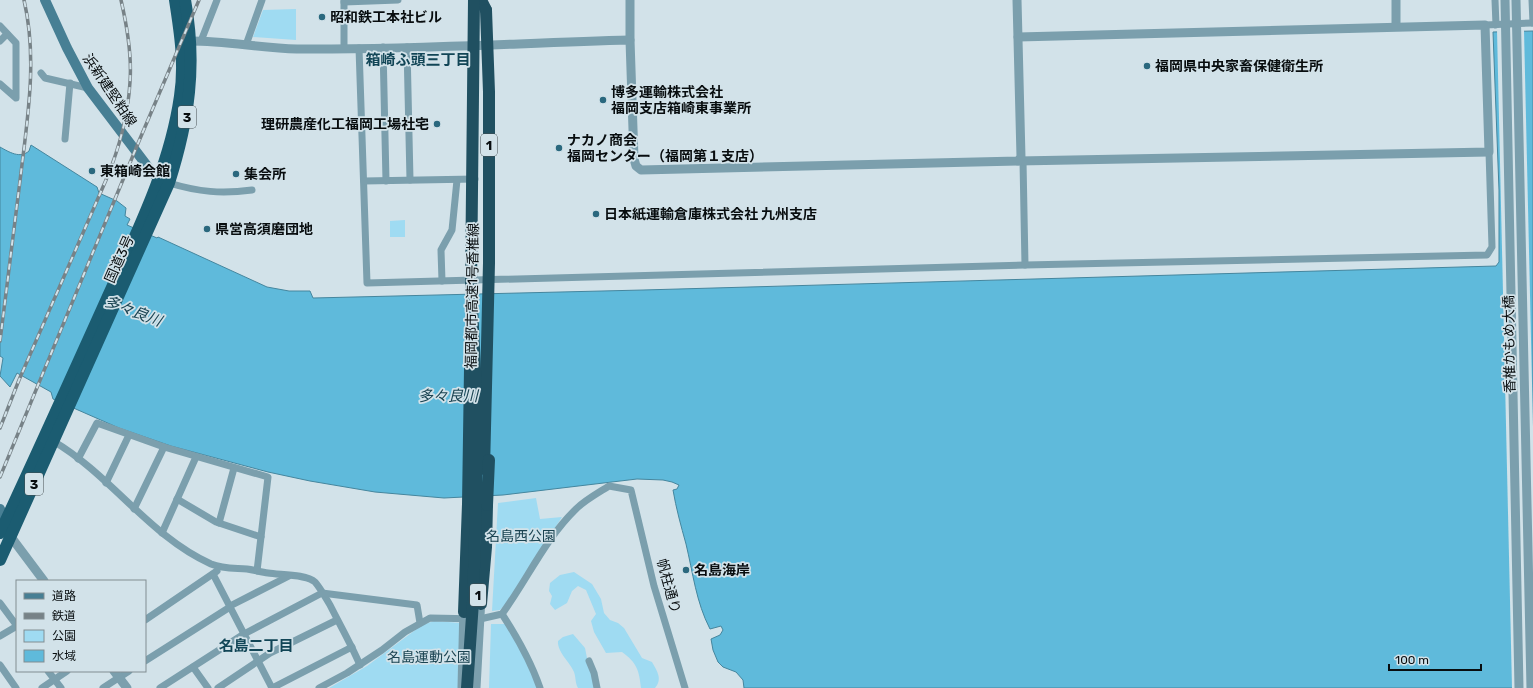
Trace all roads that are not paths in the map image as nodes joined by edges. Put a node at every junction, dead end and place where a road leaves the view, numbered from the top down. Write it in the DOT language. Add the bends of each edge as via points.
graph roads {
  1 [pos="45,0"];
  2 [pos="176,0"];
  3 [pos="185,0"];
  4 [pos="217,0"];
  5 [pos="262,0"];
  6 [pos="398,0"];
  7 [pos="468,0"];
  8 [pos="474,0"];
  9 [pos="630,0"];
  10 [pos="1017,0"];
  11 [pos="1396,0"];
  12 [pos="1495,0"];
  13 [pos="1505,0"];
  14 [pos="1516,0"];
  15 [pos="1532,0"];
  16 [pos="344,1"];
  17 [pos="485,2"];
  18 [pos="1533,23"];
  19 [pos="1485,24"];
  20 [pos="1496,25"];
  21 [pos="0,26"];
  22 [pos="1396,26"];
  23 [pos="7,34"];
  24 [pos="1018,37"];
  25 [pos="630,40"];
  26 [pos="0,41"];
  27 [pos="191,41"];
  28 [pos="485,44"];
  29 [pos="246,45"];
  30 [pos="475,45"];
  31 [pos="383,47"];
  32 [pos="407,47"];
  33 [pos="344,48"];
  34 [pos="360,48"];
  35 [pos="40,73"];
  36 [pos="70,83"];
  37 [pos="0,84"];
  38 [pos="88,88"];
  39 [pos="472,91"];
  40 [pos="65,139"];
  41 [pos="1489,152"];
  42 [pos="1020,161"];
  43 [pos="475,179"];
  44 [pos="164,180"];
  45 [pos="410,180"];
  46 [pos="457,180"];
  47 [pos="364,181"];
  48 [pos="386,181"];
  49 [pos="252,190"];
  50 [pos="1025,265"];
  51 [pos="487,268"];
  52 [pos="442,281"];
  53 [pos="471,286"];
  54 [pos="64,406"];
  55 [pos="129,435"];
  56 [pos="53,442"];
  57 [pos="164,447"];
  58 [pos="196,457"];
  59 [pos="78,460"];
  60 [pos="234,468"];
  61 [pos="106,483"];
  62 [pos="177,499"];
  63 [pos="477,505"];
  64 [pos="0,509"];
  65 [pos="134,509"];
  66 [pos="5,522"];
  67 [pos="219,523"];
  68 [pos="162,533"];
  69 [pos="6,535"];
  70 [pos="261,537"];
  71 [pos="0,560"];
  72 [pos="220,568"];
  73 [pos="257,571"];
  74 [pos="214,574"];
  75 [pos="290,576"];
  76 [pos="43,580"];
  77 [pos="322,593"];
  78 [pos="0,603"];
  79 [pos="481,604"];
  80 [pos="230,606"];
  81 [pos="502,614"];
  82 [pos="464,615"];
  83 [pos="146,619"];
  84 [pos="480,619"];
  85 [pos="337,620"];
  86 [pos="420,623"];
  87 [pos="16,625"];
  88 [pos="16,627"];
  89 [pos="244,634"];
  90 [pos="0,636"];
  91 [pos="352,647"];
  92 [pos="146,660"];
  93 [pos="589,660"];
  94 [pos="258,661"];
  95 [pos="0,665"];
  96 [pos="360,665"];
  97 [pos="193,667"];
  98 [pos="49,672"];
  99 [pos="65,672"];
  100 [pos="116,674"];
  101 [pos="54,679"];
  102 [pos="16,688"];
  103 [pos="42,688"];
  104 [pos="60,688"];
  105 [pos="103,688"];
  106 [pos="127,688"];
  107 [pos="160,688"];
  108 [pos="208,688"];
  109 [pos="218,688"];
  110 [pos="272,688"];
  111 [pos="319,688"];
  112 [pos="462,688"];
  113 [pos="467,688"];
  114 [pos="475,688"];
  115 [pos="540,688"];
  116 [pos="597,688"];
  117 [pos="685,688"];
  118 [pos="1519,688"];
  119 [pos="1531,688"];
  1 -- 38 [label="main road, 浜新建堅粕線" via="66,48"];
  2 -- 27 [label="highway, 国道3号 / 3"];
  3 -- 27 [label="highway, 国道3号 / 3"];
  4 -- 27 [label="street"];
  5 -- 29 [label="street"];
  6 -- 16 [label="street"];
  7 -- 39 [label="highway, bridge"];
  8 -- 30 [label="street"];
  8 -- 39 [label="highway, 福岡都市高速1号香椎線 / 1, bridge"];
  9 -- 25 [label="street"];
  10 -- 24 [label="street"];
  11 -- 22 [label="street"];
  12 -- 20 [label="street"];
  13 -- 118 [label="street, 香椎かもめ大橋, bridge"];
  14 -- 119 [label="street, 香椎かもめ大橋, bridge"];
  15 -- 18 [label="street"];
  16 -- 33 [label="street"];
  17 -- 28 [label="street"];
  17 -- 51 [label="highway, 福岡都市高速1号香椎線 / 1, bridge" via="489,125"];
  18 -- 20 [label="street"];
  19 -- 20 [label="street"];
  19 -- 22 [label="street"];
  19 -- 41 [label="street"];
  21 -- 23 [label="street"];
  22 -- 24 [label="street"];
  23 -- 26 [label="street"];
  23 -- 37 [label="street" via="16,43 16,98"];
  24 -- 42 [label="street"];
  25 -- 28 [label="street"];
  25 -- 42 [label="street" via="634,159 636,166 641,170"];
  27 -- 29 [label="street"];
  27 -- 44 [label="highway, 国道3号 / 3" via="177,117 164,164"];
  28 -- 30 [label="street"];
  28 -- 51 [label="street"];
  29 -- 33 [label="street" via="296,49"];
  30 -- 32 [label="street"];
  30 -- 43 [label="street"];
  31 -- 32 [label="street"];
  31 -- 34 [label="street"];
  31 -- 48 [label="street"];
  32 -- 45 [label="street"];
  33 -- 34 [label="street"];
  34 -- 47 [label="street"];
  35 -- 36 [label="street" via="45,78"];
  36 -- 38 [label="street"];
  36 -- 40 [label="street"];
  38 -- 44 [label="main road, 浜新建堅粕線" via="133,148"];
  39 -- 53 [label="highway, 福岡都市高速1号香椎線 / 1, bridge"];
  41 -- 42 [label="street"];
  41 -- 50 [label="street" via="1492,247 1487,255"];
  42 -- 50 [label="street"];
  43 -- 46 [label="street"];
  43 -- 63 [label="street, bridge"];
  44 -- 49 [label="street" via="192,190 231,193"];
  44 -- 54 [label="highway, 国道3号 / 3"];
  45 -- 46 [label="street"];
  45 -- 48 [label="street"];
  46 -- 52 [label="street" via="452,230 441,250"];
  47 -- 48 [label="street"];
  47 -- 52 [label="street" via="367,283"];
  50 -- 52 [label="street"];
  51 -- 63 [label="highway, bridge" via="494,300 493,374"];
  51 -- 114 [label="highway, 福岡都市高速1号香椎線 / 1, bridge" via="485,440"];
  53 -- 63 [label="highway, bridge"];
  53 -- 113 [label="highway, 福岡都市高速1号香椎線 / 1, bridge" via="476,390 476,504"];
  54 -- 56 [label="highway, 国道3号 / 3"];
  54 -- 66 [label="highway, 国道3号 / 3"];
  55 -- 57 [label="street"];
  55 -- 59 [label="street" via="97,423"];
  55 -- 61 [label="street"];
  56 -- 59 [label="street"];
  56 -- 69 [label="highway, 国道3号 / 3"];
  57 -- 58 [label="street"];
  57 -- 65 [label="street"];
  58 -- 60 [label="street"];
  58 -- 62 [label="street"];
  59 -- 61 [label="street"];
  60 -- 67 [label="street"];
  60 -- 70 [label="street" via="268,477"];
  61 -- 65 [label="street"];
  62 -- 67 [label="street"];
  62 -- 68 [label="street"];
  63 -- 79 [label="highway" via="486,547"];
  63 -- 82 [label="highway"];
  64 -- 66 [label="main road"];
  65 -- 68 [label="street"];
  66 -- 69 [label="highway, 国道3号 / 3"];
  67 -- 70 [label="street"];
  68 -- 72 [label="street" via="176,544"];
  69 -- 71 [label="highway, 国道3号 / 3"];
  69 -- 76 [label="street"];
  70 -- 73 [label="street"];
  72 -- 73 [label="street"];
  72 -- 74 [label="street"];
  73 -- 75 [label="street"];
  74 -- 80 [label="street"];
  74 -- 83 [label="street"];
  75 -- 77 [label="street" via="314,581"];
  75 -- 80 [label="street"];
  77 -- 85 [label="street"];
  77 -- 86 [label="street" via="417,605"];
  77 -- 89 [label="street"];
  78 -- 87 [label="street"];
  79 -- 84 [label="street"];
  80 -- 89 [label="street"];
  80 -- 92 [label="street"];
  81 -- 84 [label="street"];
  81 -- 115 [label="street" via="518,638"];
  81 -- 117 [label="street, 帆柱通り" via="537,566 557,528 577,507 609,486 631,490 654,586"];
  82 -- 84 [label="street"];
  82 -- 86 [label="street" via="430,618"];
  82 -- 112 [label="street"];
  84 -- 114 [label="street"];
  85 -- 91 [label="street"];
  85 -- 94 [label="street"];
  86 -- 96 [label="street"];
  88 -- 90 [label="street"];
  89 -- 94 [label="street"];
  89 -- 97 [label="street"];
  91 -- 96 [label="street"];
  91 -- 110 [label="street"];
  93 -- 116 [label="street"];
  94 -- 109 [label="street"];
  94 -- 110 [label="street"];
  95 -- 102 [label="street"];
  96 -- 111 [label="street"];
  97 -- 107 [label="street"];
  97 -- 108 [label="street"];
  98 -- 101 [label="street"];
  99 -- 101 [label="street"];
  100 -- 105 [label="street"];
  100 -- 106 [label="street"];
  101 -- 103 [label="street"];
  101 -- 104 [label="street"];
}
